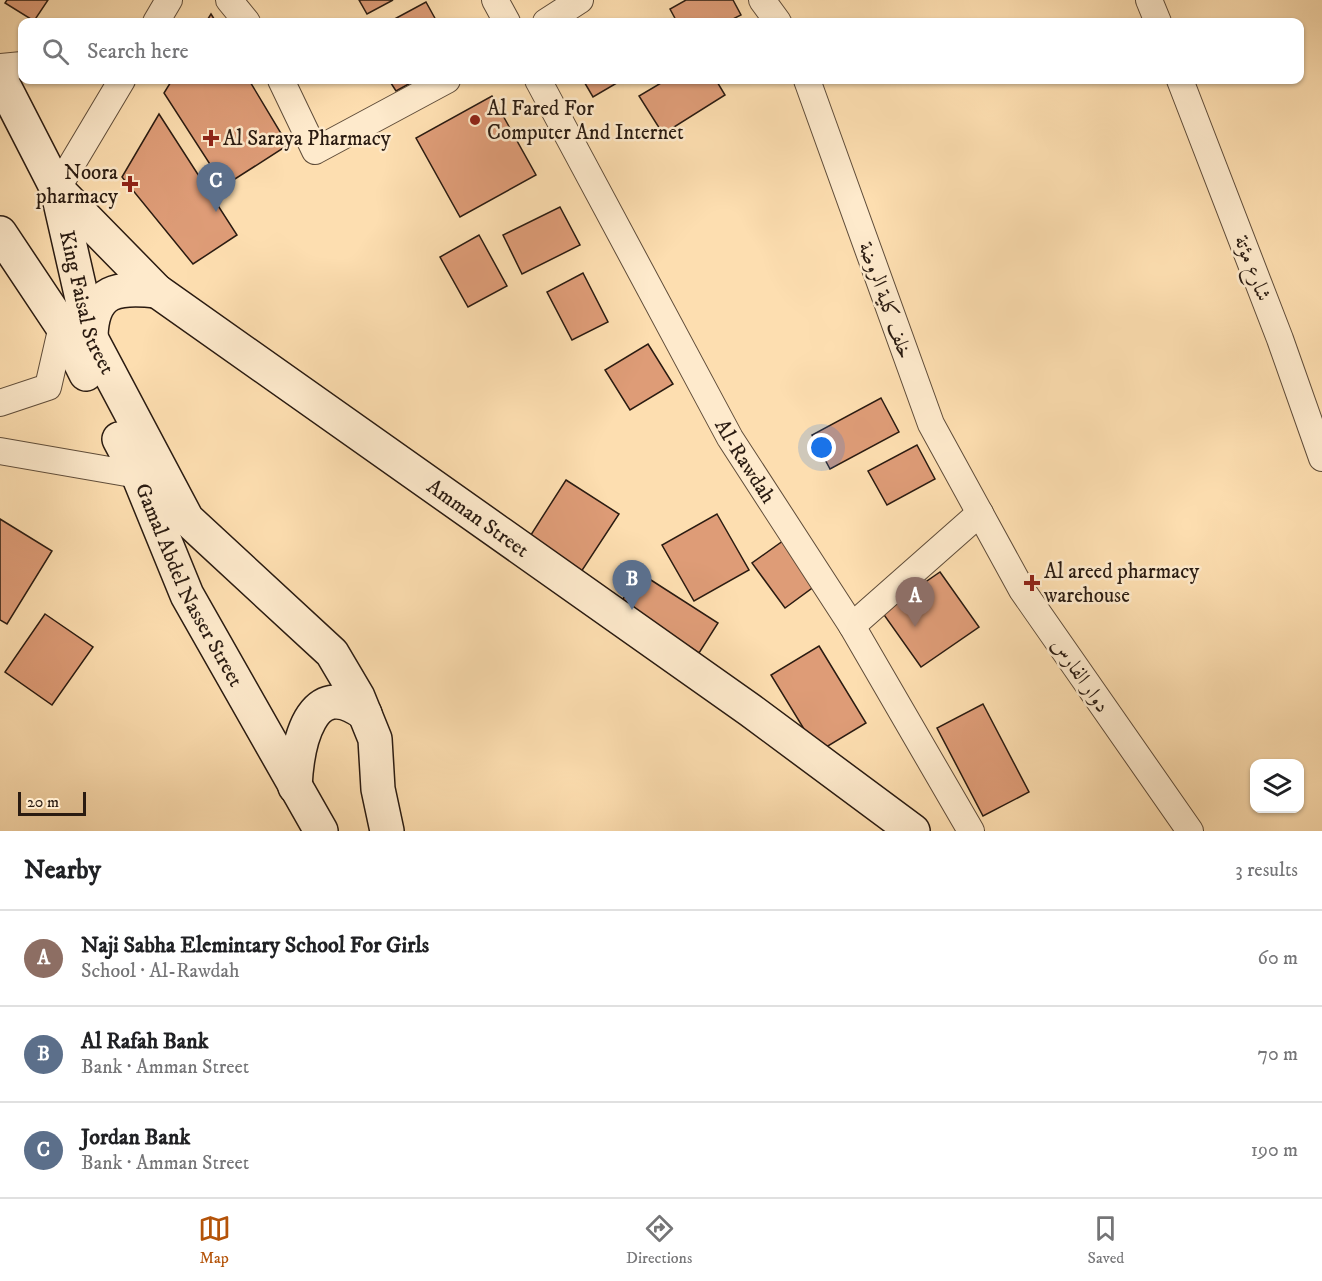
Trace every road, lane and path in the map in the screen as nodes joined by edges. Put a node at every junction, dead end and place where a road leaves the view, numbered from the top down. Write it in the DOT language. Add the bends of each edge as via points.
graph roads {
  1 [pos="169,0"];
  2 [pos="229,0"];
  3 [pos="495,0"];
  4 [pos="580,0"];
  5 [pos="762,0"];
  6 [pos="1149,0"];
  7 [pos="158,18"];
  8 [pos="244,18"];
  9 [pos="505,18"];
  10 [pos="552,18"];
  11 [pos="775,18"];
  12 [pos="1156,18"];
  13 [pos="18,66"];
  14 [pos="0,68"];
  15 [pos="0,78"];
  16 [pos="120,84"];
  17 [pos="283,84"];
  18 [pos="440,84"];
  19 [pos="540,84"];
  20 [pos="808,84"];
  21 [pos="1182,84"];
  22 [pos="57,189"];
  23 [pos="0,233"];
  24 [pos="158,291"];
  25 [pos="77,332"];
  26 [pos="0,403"];
  27 [pos="0,451"];
  28 [pos="1322,458"];
  29 [pos="138,475"];
  30 [pos="980,513"];
  31 [pos="187,519"];
  32 [pos="852,626"];
  33 [pos="365,714"];
  34 [pos="295,786"];
  35 [pos="321,831"];
  36 [pos="387,831"];
  37 [pos="914,831"];
  38 [pos="971,831"];
  39 [pos="1190,831"];
  1 -- 7 [label="street"];
  2 -- 8 [label="street"];
  3 -- 9 [label="street"];
  4 -- 10 [label="street"];
  5 -- 11 [label="street"];
  6 -- 12 [label="street"];
  13 -- 14 [label="street"];
  15 -- 22 [label="main road, King Faisal Street"];
  16 -- 22 [label="street"];
  17 -- 18 [label="street" via="315,151"];
  19 -- 32 [label="street, Al-Rawdah" via="730,438"];
  20 -- 30 [label="street, خلف كلية الروضة" via="931,424"];
  21 -- 28 [label="street, شارع مؤتة"];
  22 -- 24 [label="main road, Amman Street"];
  22 -- 25 [label="main road, King Faisal Street"];
  23 -- 25 [label="main road"];
  24 -- 25 [label="main road" via="129,288 105,297"];
  24 -- 37 [label="main road, Amman Street" via="750,710"];
  25 -- 26 [label="street" via="48,387"];
  25 -- 29 [label="main road, Gamal Abdel Nasser Street" via="89,380"];
  25 -- 31 [label="main road, King Faisal Street"];
  27 -- 29 [label="street"];
  29 -- 34 [label="main road, Gamal Abdel Nasser Street" via="187,595"];
  30 -- 32 [label="street"];
  30 -- 39 [label="street, دوار الفارس" via="1022,590"];
  31 -- 33 [label="main road, Gamal Abdel Nasser Street" via="332,653"];
  32 -- 38 [label="street, Al-Rawdah"];
  33 -- 34 [label="main road" via="349,702 330,702 314,714 302,734 296,756"];
  33 -- 36 [label="main road, Gamal Abdel Nasser Street" via="375,739 378,789"];
  34 -- 35 [label="main road, Gamal Abdel Nasser Street"];
}
